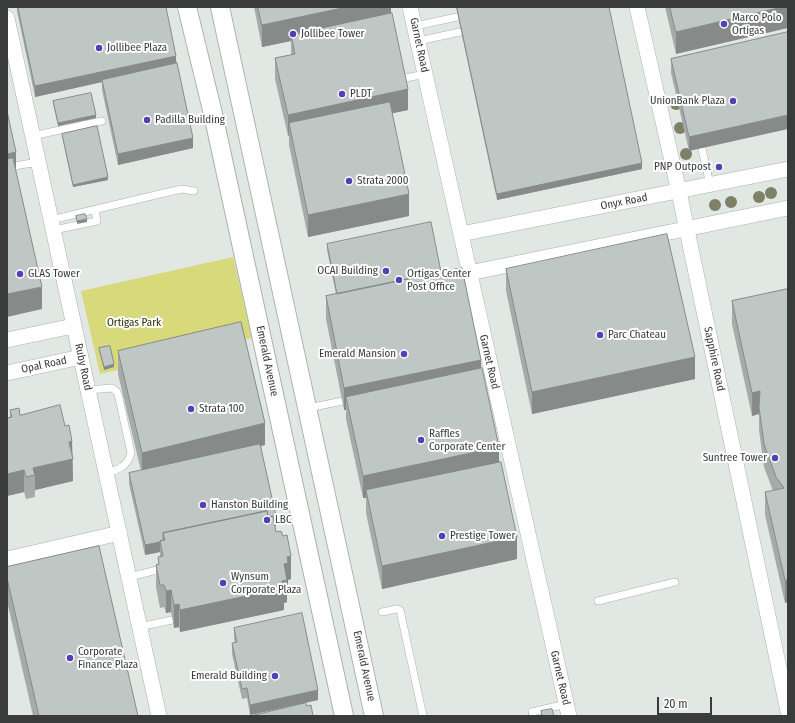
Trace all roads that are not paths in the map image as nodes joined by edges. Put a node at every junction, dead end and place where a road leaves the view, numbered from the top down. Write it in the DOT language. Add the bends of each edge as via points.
graph roads {
  1 [pos="187,7"];
  2 [pos="220,7"];
  3 [pos="410,7"];
  4 [pos="636,7"];
  5 [pos="457,16"];
  6 [pos="9,20"];
  7 [pos="415,26"];
  8 [pos="460,32"];
  9 [pos="418,41"];
  10 [pos="425,74"];
  11 [pos="402,79"];
  12 [pos="102,121"];
  13 [pos="32,136"];
  14 [pos="702,149"];
  15 [pos="38,162"];
  16 [pos="14,166"];
  17 [pos="788,169"];
  18 [pos="710,185"];
  19 [pos="194,191"];
  20 [pos="679,192"];
  21 [pos="788,208"];
  22 [pos="95,210"];
  23 [pos="53,225"];
  24 [pos="686,229"];
  25 [pos="460,234"];
  26 [pos="469,273"];
  27 [pos="74,326"];
  28 [pos="7,340"];
  29 [pos="81,357"];
  30 [pos="7,373"];
  31 [pos="88,390"];
  32 [pos="343,401"];
  33 [pos="307,408"];
  34 [pos="106,473"];
  35 [pos="120,533"];
  36 [pos="7,559"];
  37 [pos="161,569"];
  38 [pos="129,577"];
  39 [pos="675,582"];
  40 [pos="598,601"];
  41 [pos="382,612"];
  42 [pos="172,620"];
  43 [pos="140,627"];
  44 [pos="568,710"];
  45 [pos="788,711"];
  46 [pos="532,712"];
  47 [pos="158,716"];
  48 [pos="344,716"];
  49 [pos="374,716"];
  50 [pos="423,716"];
  1 -- 48 [label="street, Emerald Avenue" via="213,114"];
  2 -- 33 [label="street, Emerald Avenue"];
  3 -- 7 [label="street, Garnet Road"];
  4 -- 20 [label="street, Sapphire Road"];
  5 -- 7 [label="lane"];
  6 -- 13 [label="street, Ruby Road"];
  7 -- 9 [label="street, Garnet Road"];
  8 -- 9 [label="lane"];
  9 -- 10 [label="street, Garnet Road"];
  10 -- 11 [label="lane"];
  10 -- 25 [label="street, Garnet Road"];
  12 -- 13 [label="lane"];
  13 -- 15 [label="street, Ruby Road"];
  14 -- 18 [label="lane"];
  15 -- 16 [label="lane"];
  15 -- 23 [label="street, Ruby Road"];
  17 -- 18 [label="street, Onyx Road"];
  18 -- 20 [label="street, Onyx Road"];
  19 -- 22 [label="lane" via="182,189 164,192"];
  20 -- 24 [label="street, Sapphire Road"];
  20 -- 25 [label="street, Onyx Road"];
  21 -- 24 [label="street"];
  22 -- 23 [label="lane"];
  22 -- 23 [label="lane" via="97,221"];
  23 -- 27 [label="street, Ruby Road"];
  24 -- 26 [label="street"];
  24 -- 45 [label="street, Sapphire Road"];
  25 -- 26 [label="street, Garnet Road"];
  26 -- 44 [label="street, Garnet Road"];
  27 -- 28 [label="street"];
  27 -- 29 [label="street, Ruby Road"];
  29 -- 30 [label="street, Opal Road"];
  29 -- 31 [label="street, Ruby Road"];
  31 -- 34 [label="street, Ruby Road"];
  31 -- 34 [label="lane" via="112,388 117,392 131,453 129,461 118,470"];
  32 -- 33 [label="lane"];
  33 -- 49 [label="street, Emerald Avenue"];
  34 -- 35 [label="street, Ruby Road"];
  35 -- 36 [label="street"];
  35 -- 38 [label="street, Ruby Road"];
  37 -- 38 [label="lane"];
  38 -- 43 [label="street, Ruby Road"];
  39 -- 40 [label="lane"];
  41 -- 50 [label="lane" via="397,608 400,610"];
  42 -- 43 [label="lane"];
  43 -- 47 [label="street, Ruby Road"];
  44 -- 46 [label="lane"];
}
